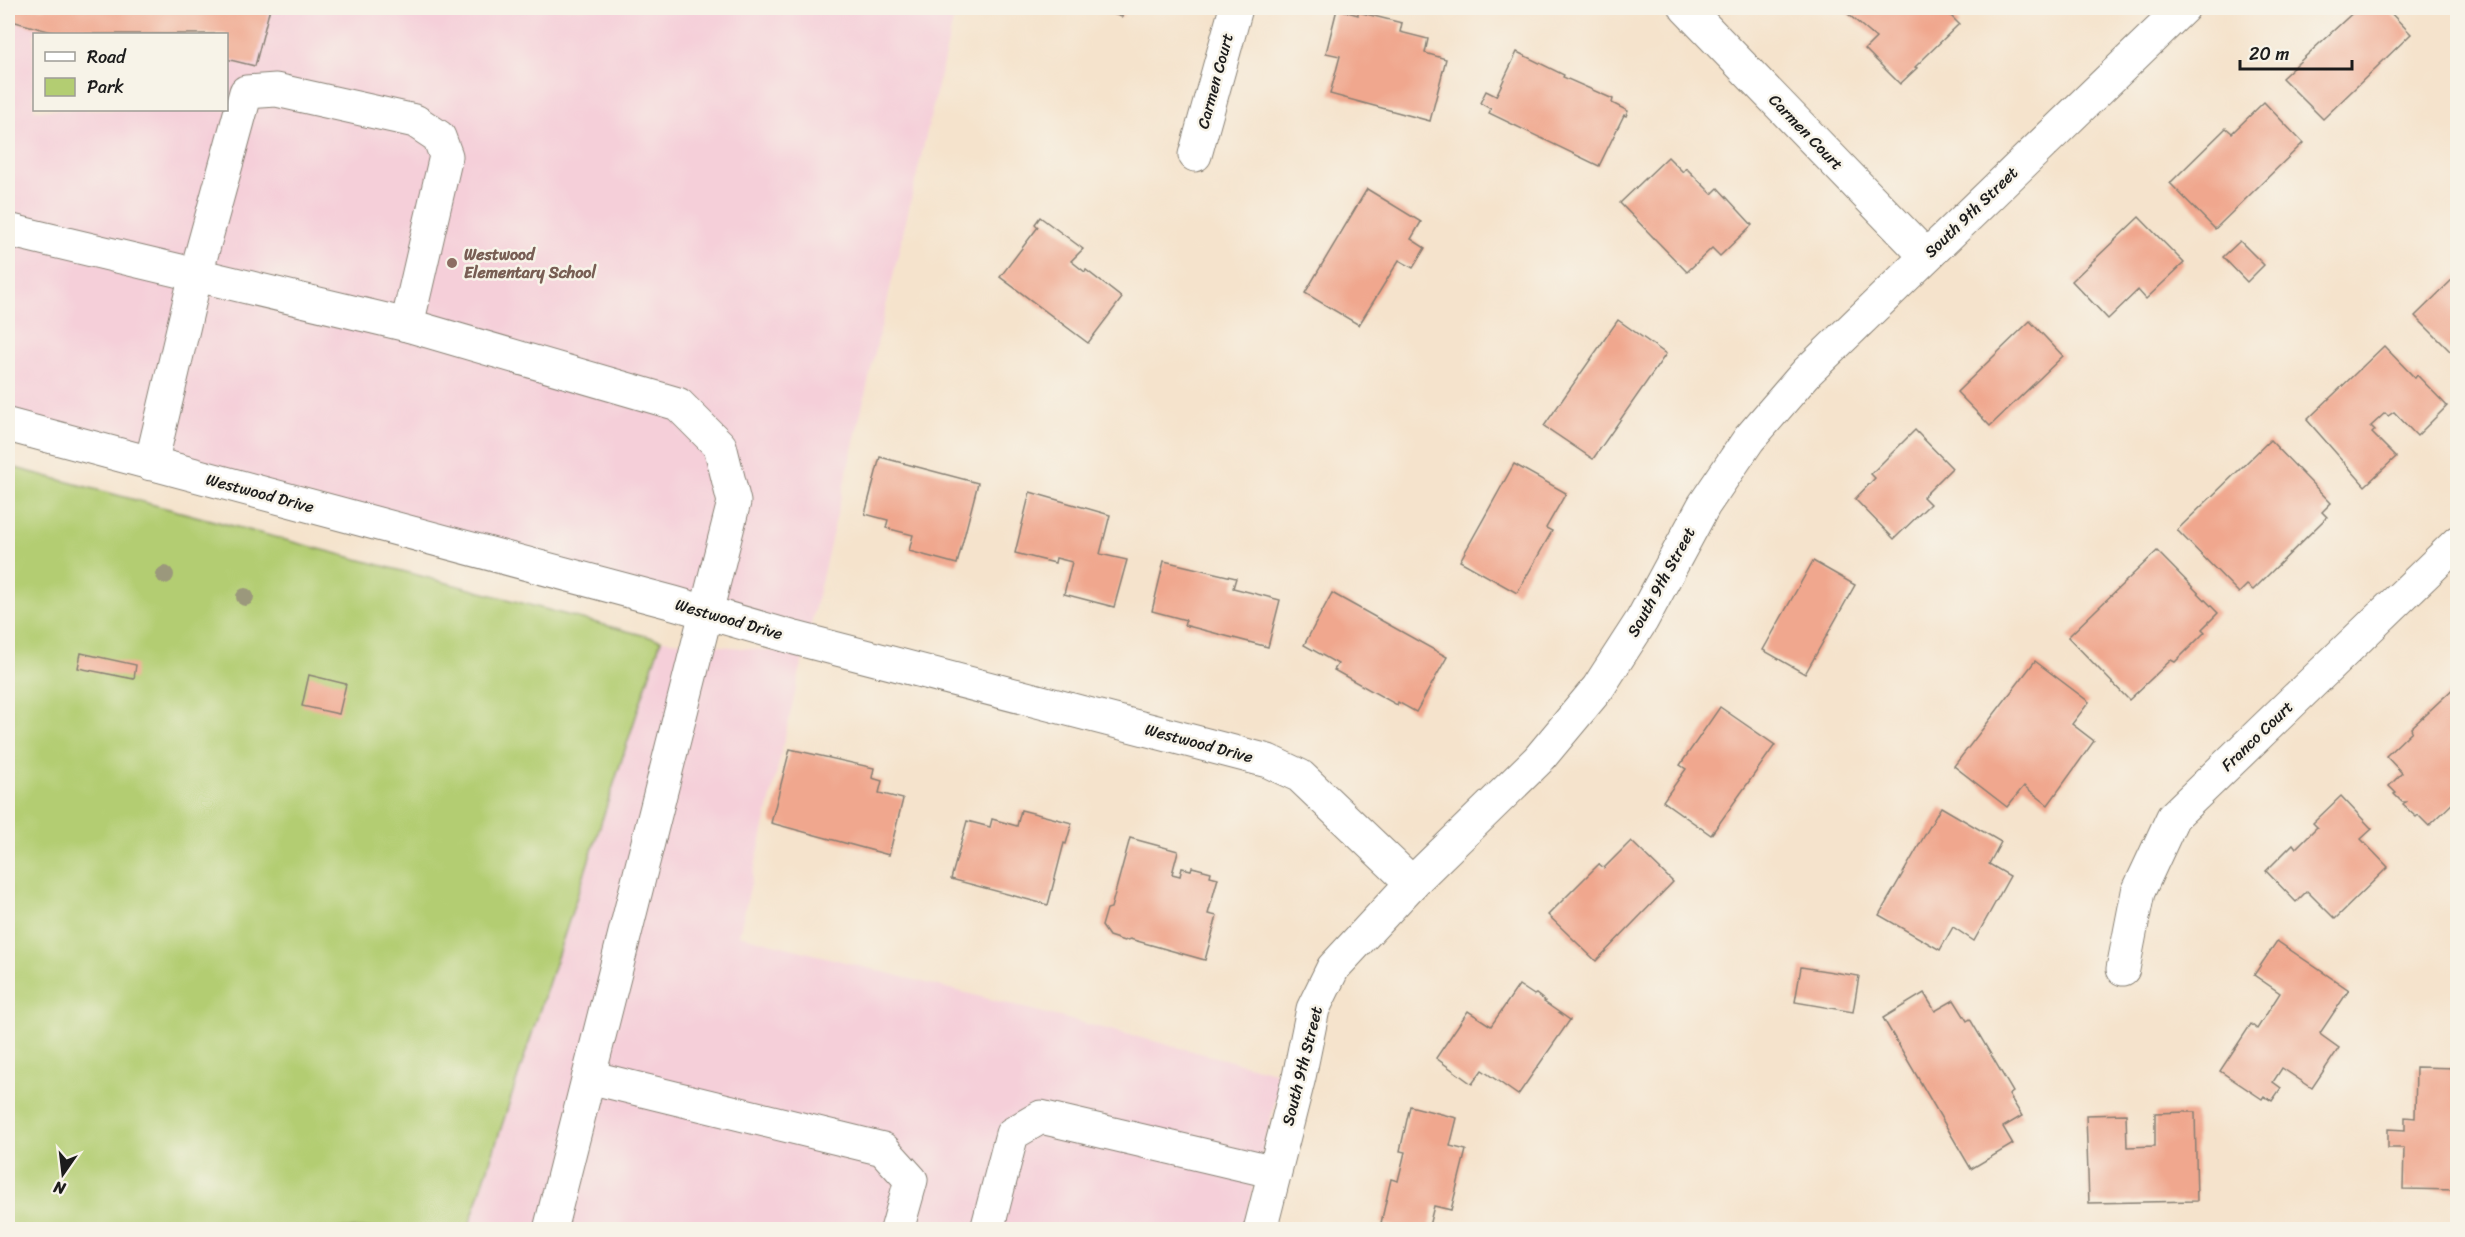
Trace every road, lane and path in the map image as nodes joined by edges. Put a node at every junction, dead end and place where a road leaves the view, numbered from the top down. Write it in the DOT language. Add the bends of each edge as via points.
graph roads {
  1 [pos="1236,8"];
  2 [pos="1686,8"];
  3 [pos="2183,8"];
  4 [pos="1195,155"];
  5 [pos="8,230"];
  6 [pos="1926,256"];
  7 [pos="196,274"];
  8 [pos="408,325"];
  9 [pos="8,425"];
  10 [pos="151,464"];
  11 [pos="2457,542"];
  12 [pos="707,613"];
  13 [pos="1412,883"];
  14 [pos="2123,969"];
  15 [pos="589,1077"];
  16 [pos="1275,1172"];
  17 [pos="550,1230"];
  18 [pos="897,1230"];
  19 [pos="987,1230"];
  20 [pos="1260,1230"];
  1 -- 4 [label="street, Carmen Court"];
  2 -- 6 [label="street, Carmen Court"];
  3 -- 6 [label="street, South 9th Street"];
  5 -- 7 [label="street"];
  6 -- 13 [label="street, South 9th Street" via="1807,372 1749,439 1704,505 1642,620 1598,688 1538,760"];
  7 -- 8 [label="street"];
  7 -- 8 [label="street" via="246,92 276,90 415,122 439,137 446,156"];
  7 -- 10 [label="street"];
  8 -- 12 [label="street" via="678,404 720,446 734,502"];
  9 -- 10 [label="street, Westwood Drive"];
  10 -- 12 [label="street, Westwood Drive"];
  11 -- 14 [label="street, Franco Court" via="2173,817 2138,892"];
  12 -- 13 [label="street, Westwood Drive" via="1268,761 1300,776"];
  12 -- 15 [label="street"];
  13 -- 16 [label="street, South 9th Street" via="1333,968 1313,1009"];
  15 -- 17 [label="street"];
  15 -- 18 [label="street" via="883,1149 911,1180"];
  16 -- 19 [label="street" via="1041,1117 1012,1134"];
  16 -- 20 [label="street, South 9th Street"];
}
